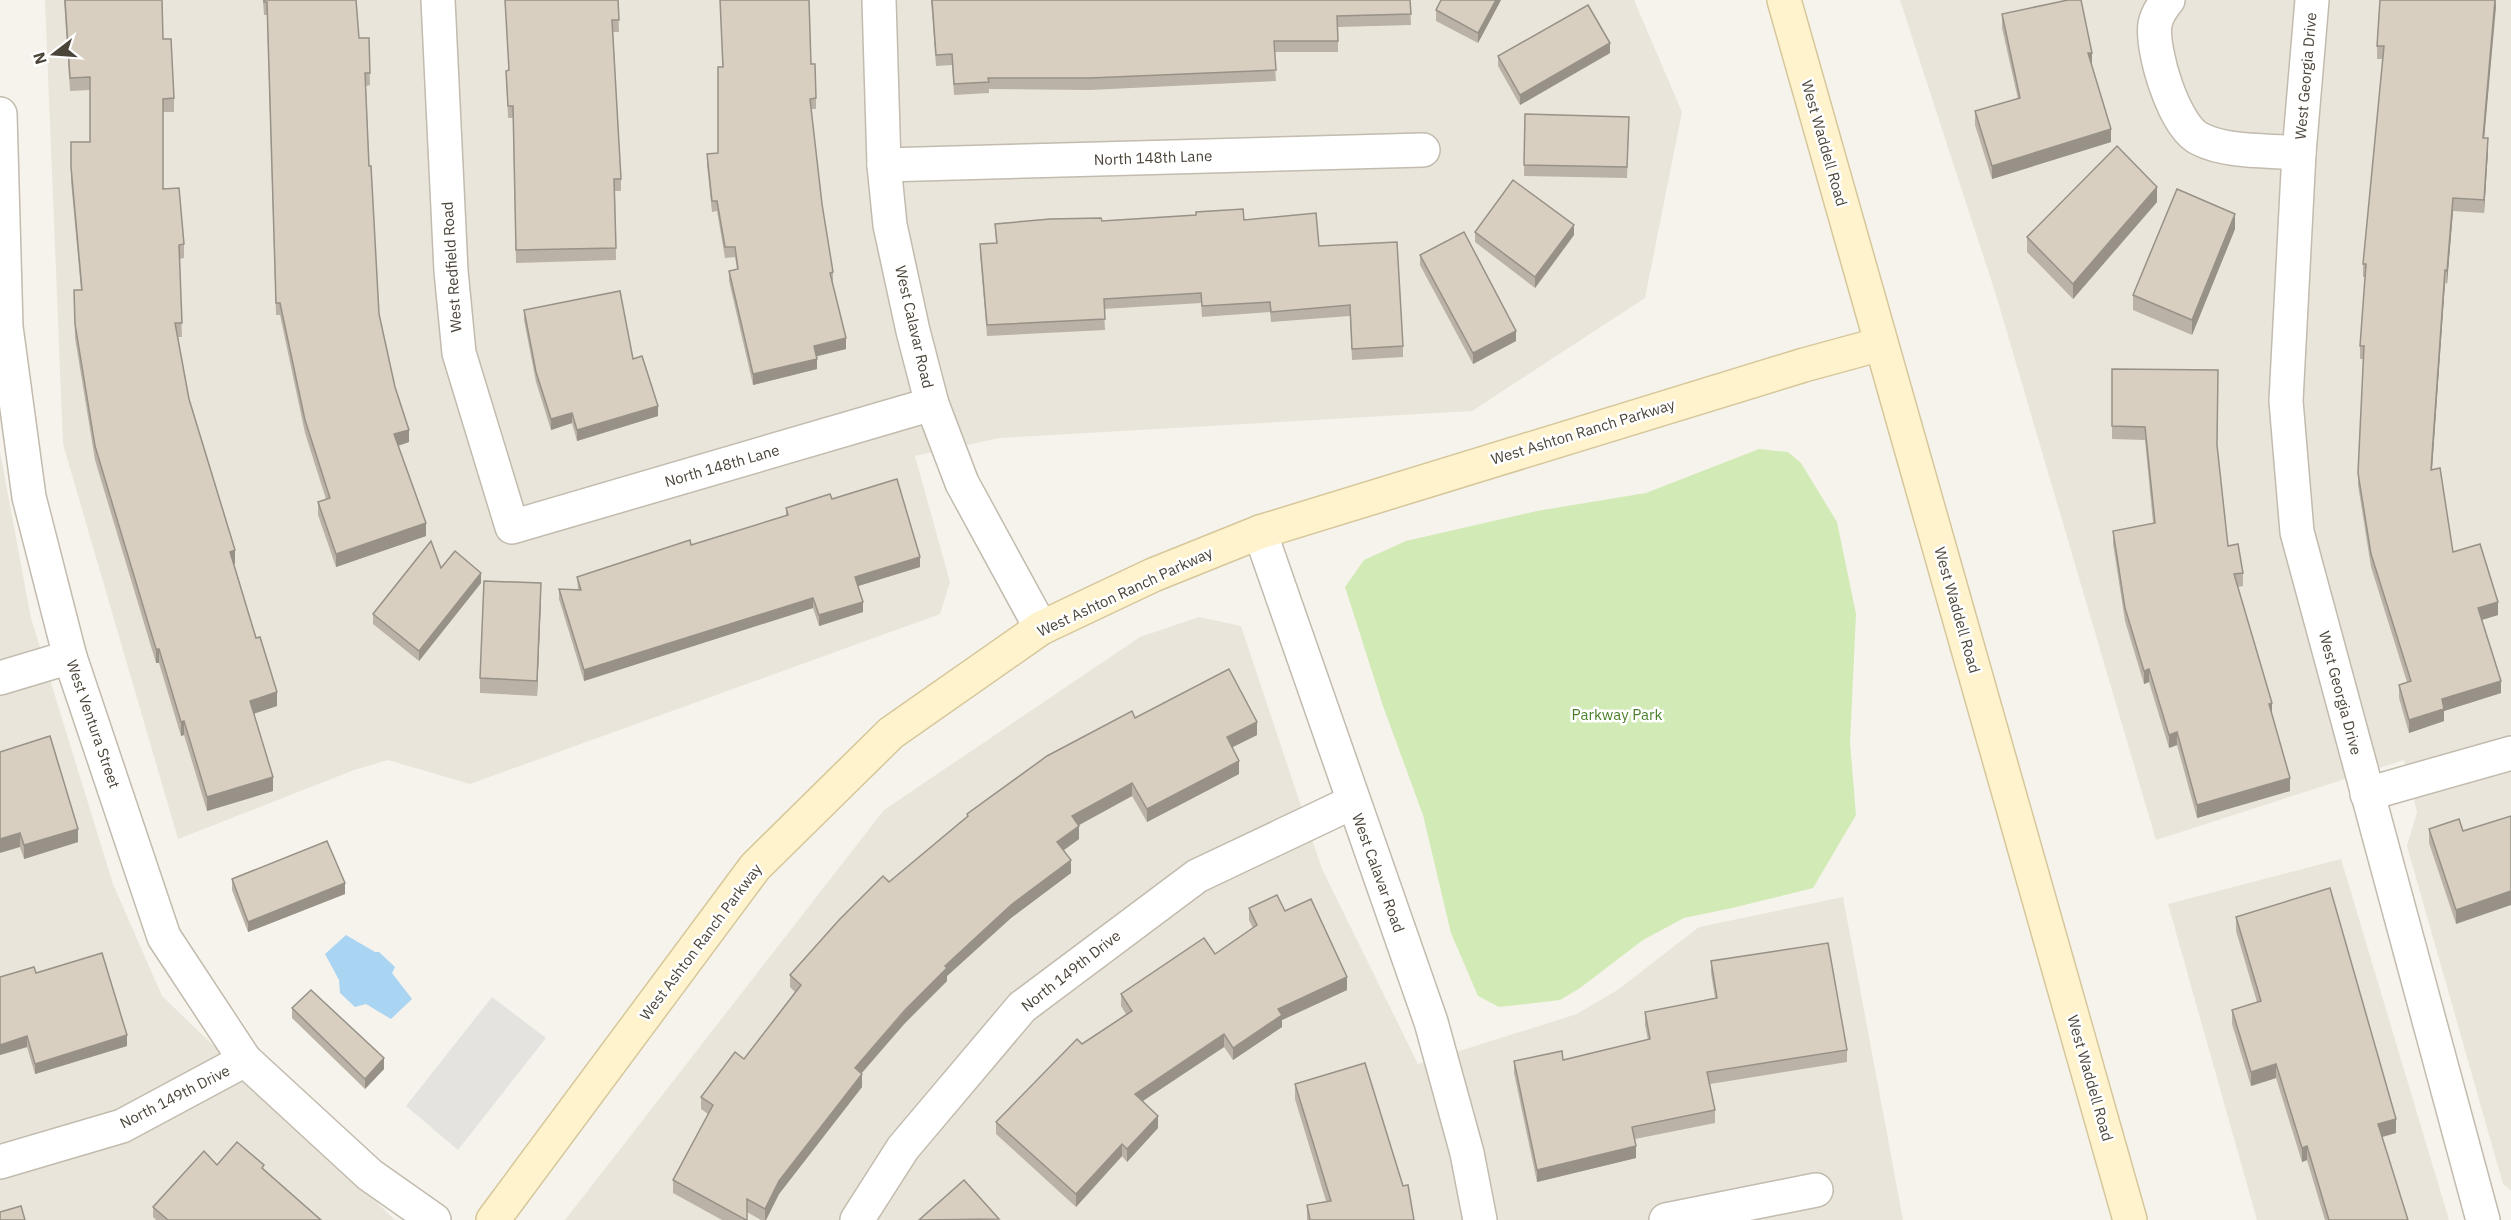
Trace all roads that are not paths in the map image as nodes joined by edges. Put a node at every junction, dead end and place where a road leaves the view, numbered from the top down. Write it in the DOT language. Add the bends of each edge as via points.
graph roads {
  1 [pos="438,0"];
  2 [pos="879,0"];
  3 [pos="1784,0"];
  4 [pos="2168,0"];
  5 [pos="2312,0"];
  6 [pos="0,114"];
  7 [pos="1423,150"];
  8 [pos="2299,153"];
  9 [pos="884,165"];
  10 [pos="1881,344"];
  11 [pos="932,404"];
  12 [pos="513,527"];
  13 [pos="1260,532"];
  14 [pos="1041,628"];
  15 [pos="70,657"];
  16 [pos="0,678"];
  17 [pos="2511,753"];
  18 [pos="2367,794"];
  19 [pos="1353,802"];
  20 [pos="245,1060"];
  21 [pos="0,1162"];
  22 [pos="1816,1190"];
  23 [pos="434,1220"];
  24 [pos="494,1220"];
  25 [pos="857,1220"];
  26 [pos="1480,1220"];
  27 [pos="1666,1220"];
  28 [pos="2130,1220"];
  29 [pos="2483,1220"];
  1 -- 12 [label="street, West Redfield Road" via="451,271 459,353"];
  2 -- 9 [label="street, West Calavar Road"];
  3 -- 10 [label="street, West Waddell Road"];
  4 -- 8 [label="street, West Georgia Drive" via="2160,8 2155,24 2158,53 2171,104 2181,123 2197,138 2217,146"];
  5 -- 8 [label="street, West Georgia Drive"];
  6 -- 15 [label="street, West Ventura Street" via="6,327 29,497"];
  7 -- 9 [label="street, North 148th Lane"];
  8 -- 18 [label="street, West Georgia Drive" via="2286,401 2297,532"];
  9 -- 11 [label="street, West Calavar Road" via="890,225"];
  10 -- 13 [label="street, West Ashton Ranch Parkway" via="1804,364"];
  10 -- 28 [label="street, West Waddell Road"];
  11 -- 12 [label="street, North 148th Lane"];
  11 -- 14 [label="street, West Calavar Road" via="962,483"];
  13 -- 14 [label="street, West Ashton Ranch Parkway" via="1153,575"];
  13 -- 19 [label="street, West Calavar Road"];
  14 -- 24 [label="street, West Ashton Ranch Parkway" via="891,733 755,867"];
  15 -- 16 [label="street"];
  15 -- 20 [label="street, West Ventura Street" via="164,937"];
  17 -- 18 [label="street"];
  18 -- 29 [label="street, West Georgia Drive"];
  19 -- 25 [label="street, North 149th Drive" via="1197,876 1022,1007 903,1148"];
  19 -- 26 [label="street, West Calavar Road" via="1431,1022 1467,1153"];
  20 -- 21 [label="street, North 149th Drive" via="122,1126"];
  20 -- 23 [label="street, West Ventura Street" via="370,1175"];
  22 -- 27 [label="street"];
}
